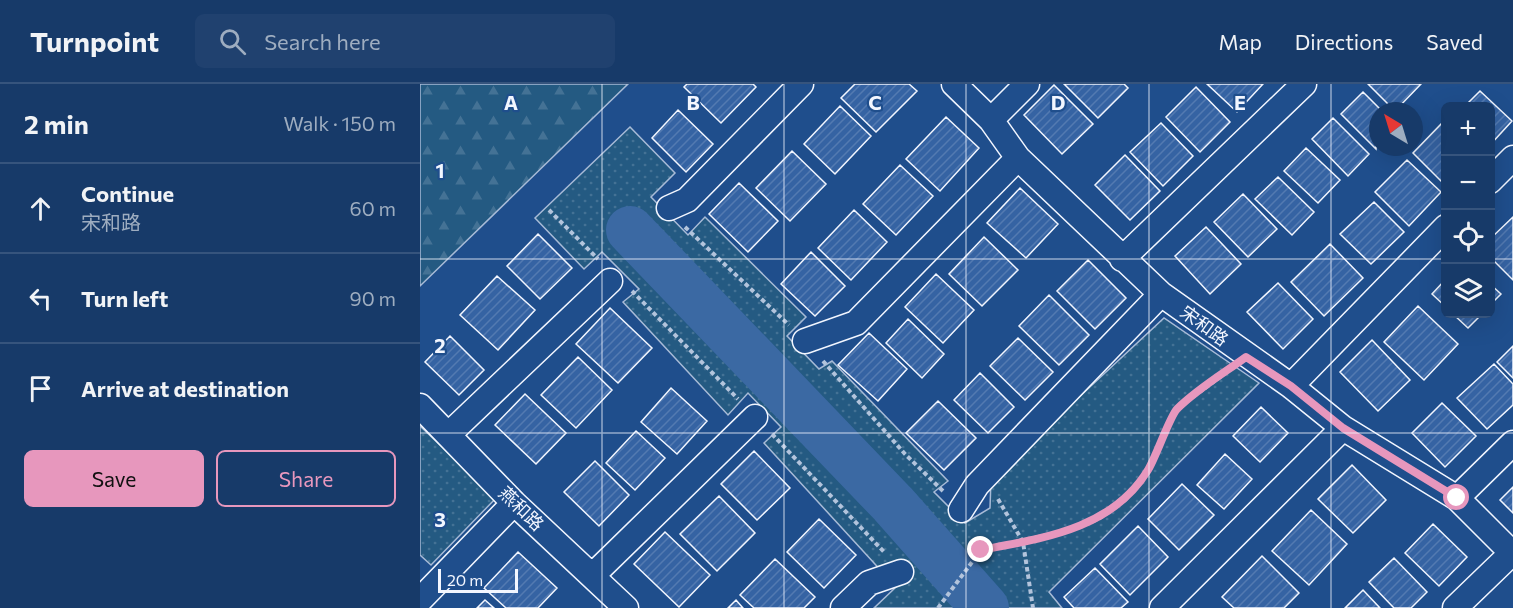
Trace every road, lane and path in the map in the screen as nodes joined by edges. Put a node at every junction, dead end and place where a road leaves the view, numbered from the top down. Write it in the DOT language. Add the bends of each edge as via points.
graph roads {
  1 [pos="801,84"];
  2 [pos="954,84"];
  3 [pos="1027,84"];
  4 [pos="1304,84"];
  5 [pos="991,120"];
  6 [pos="1018,158"];
  7 [pos="1513,158"];
  8 [pos="1495,177"];
  9 [pos="669,208"];
  10 [pos="549,210"];
  11 [pos="1441,232"];
  12 [pos="1122,259"];
  13 [pos="610,281"];
  14 [pos="1161,294"];
  15 [pos="805,341"];
  16 [pos="1246,357"];
  17 [pos="1291,386"];
  18 [pos="420,406"];
  19 [pos="755,417"];
  20 [pos="1343,428"];
  21 [pos="448,435"];
  22 [pos="1513,443"];
  23 [pos="977,485"];
  24 [pos="1457,498"];
  25 [pos="514,503"];
  26 [pos="961,510"];
  27 [pos="1023,542"];
  28 [pos="1512,553"];
  29 [pos="901,572"];
  30 [pos="592,576"];
  31 [pos="420,600"];
  32 [pos="626,608"];
  33 [pos="843,608"];
  34 [pos="938,608"];
  35 [pos="1033,608"];
  36 [pos="1162,608"];
  37 [pos="1455,608"];
  1 -- 9 [label="street" via="687,200"];
  2 -- 5 [label="street, 宋和路"];
  3 -- 5 [label="street"];
  4 -- 12 [label="street"];
  5 -- 6 [label="street, 宋和路"];
  6 -- 12 [label="street, 宋和路"];
  6 -- 15 [label="street" via="856,323"];
  7 -- 8 [label="street"];
  10 -- 13 [label="path" via="597,257"];
  11 -- 17 [label="street"];
  12 -- 14 [label="street, 宋和路"];
  13 -- 19 [label="path" via="636,295"];
  13 -- 21 [label="street"];
  14 -- 16 [label="street, 宋和路"];
  14 -- 23 [label="street"];
  16 -- 17 [label="street, 宋和路"];
  16 -- 27 [label="path" via="1175,410 1147,472 1126,499 1078,528"];
  17 -- 20 [label="street, 宋和路"];
  18 -- 21 [label="street, 燕和路"];
  19 -- 29 [label="path"];
  19 -- 30 [label="street"];
  20 -- 24 [label="street, 宋和路"];
  20 -- 36 [label="street"];
  21 -- 25 [label="street, 燕和路"];
  22 -- 24 [label="street"];
  23 -- 26 [label="street"];
  23 -- 27 [label="path" via="999,500"];
  24 -- 28 [label="street, 宋和路"];
  25 -- 30 [label="street, 燕和路"];
  25 -- 31 [label="street"];
  27 -- 34 [label="path" via="981,550"];
  27 -- 35 [label="path"];
  28 -- 37 [label="street"];
  29 -- 33 [label="street" via="869,583"];
  30 -- 32 [label="street, 燕和路"];
}
